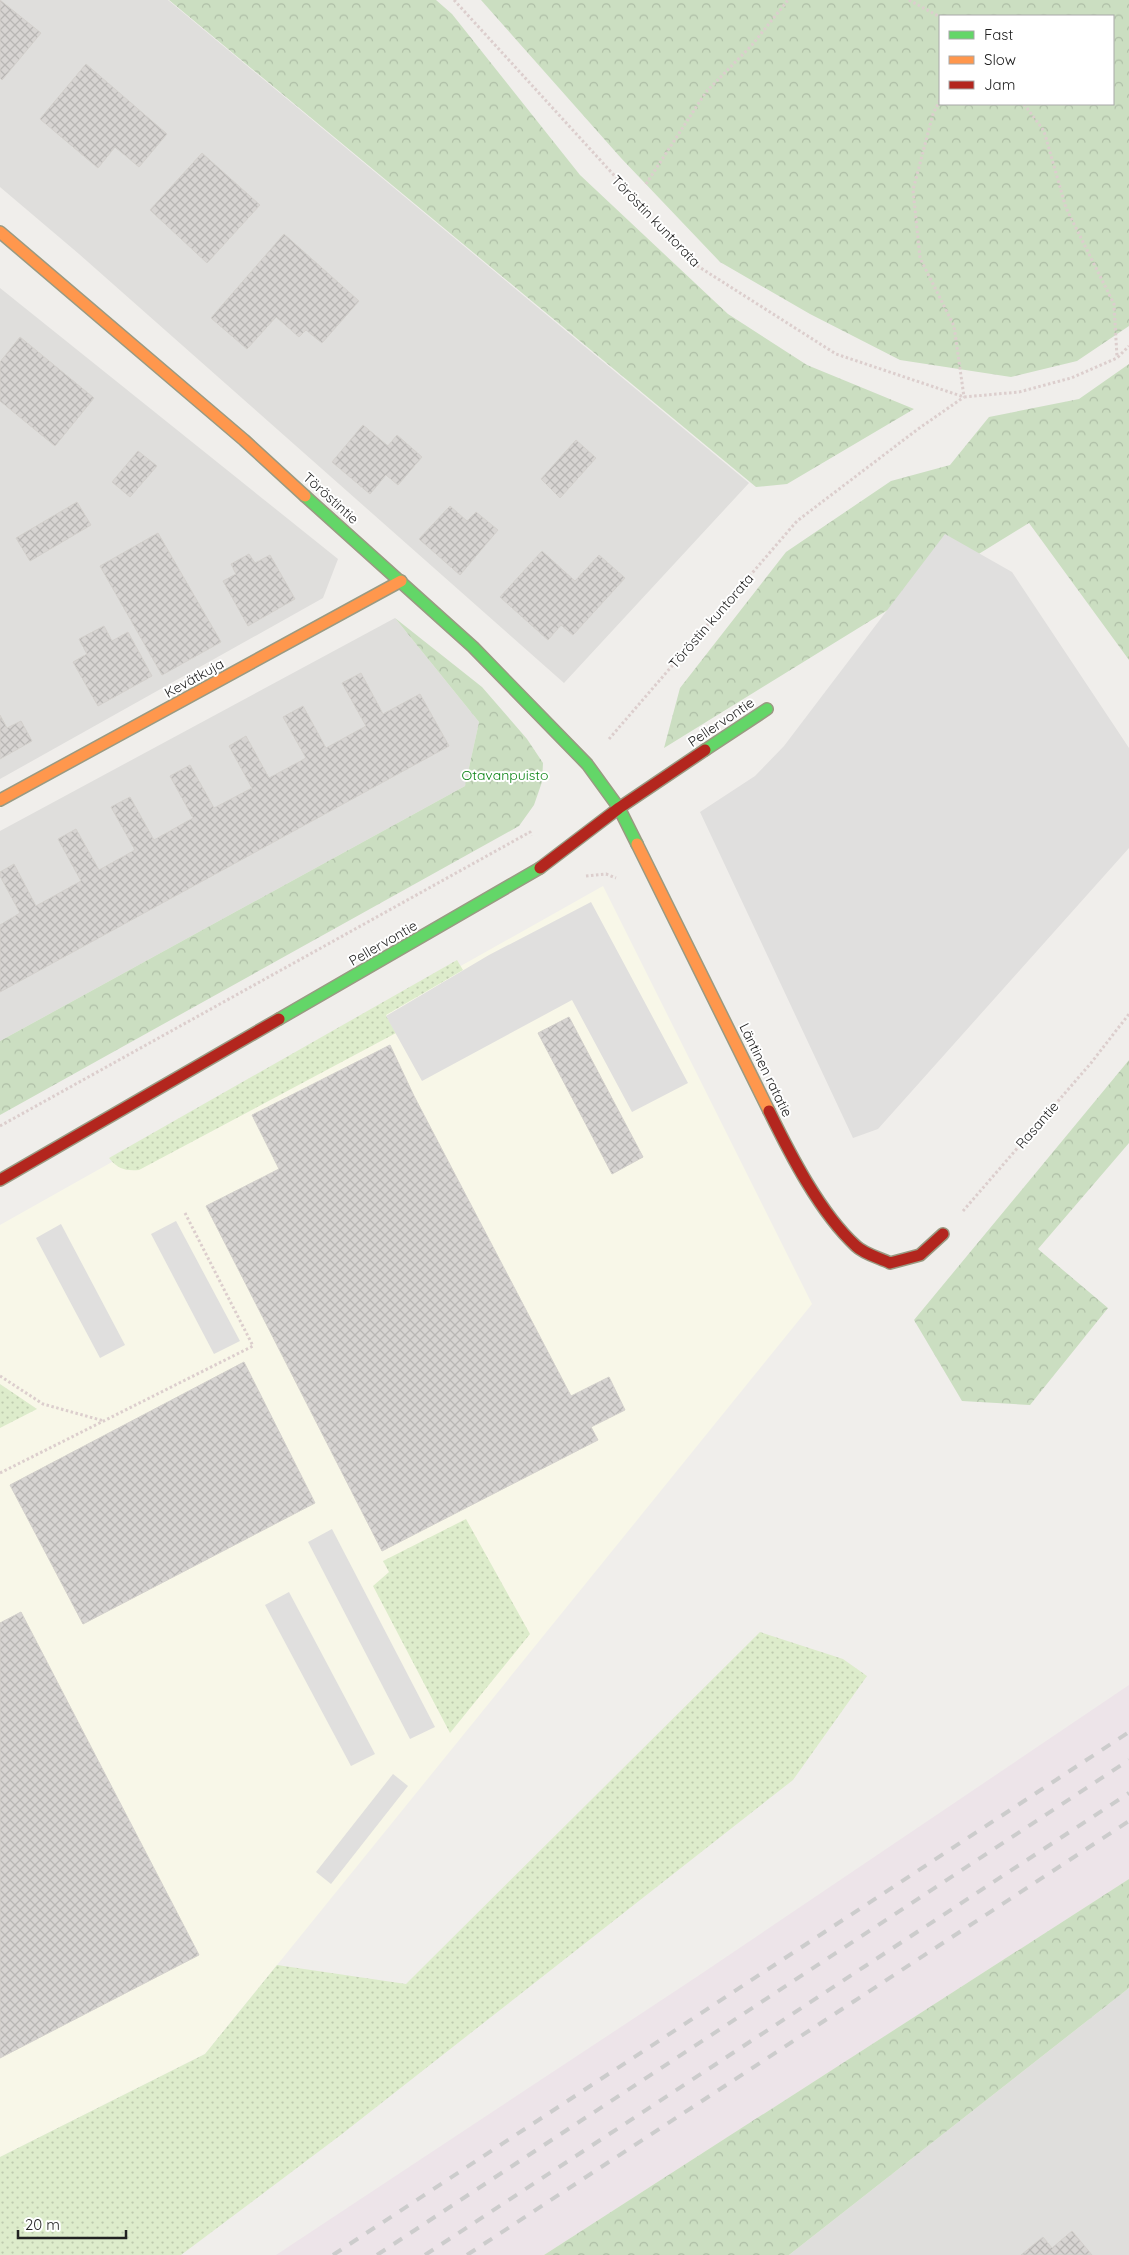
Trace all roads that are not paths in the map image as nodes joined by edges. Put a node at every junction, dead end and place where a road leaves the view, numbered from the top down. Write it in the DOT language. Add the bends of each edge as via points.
graph roads {
  1 [pos="0,232"];
  2 [pos="402,581"];
  3 [pos="767,709"];
  4 [pos="0,800"];
  5 [pos="619,808"];
  6 [pos="0,1180"];
  7 [pos="943,1234"];
  1 -- 2 [label="street, Töröstintie" via="244,440"];
  2 -- 4 [label="street, Kevätkuja"];
  2 -- 5 [label="street, Töröstintie" via="473,647 587,764"];
  3 -- 5 [label="street, Pellervontie"];
  5 -- 6 [label="street, Pellervontie" via="547,864"];
  5 -- 7 [label="street, Läntinen ratatie" via="788,1150 830,1216 856,1247 890,1263 920,1255"];
}
